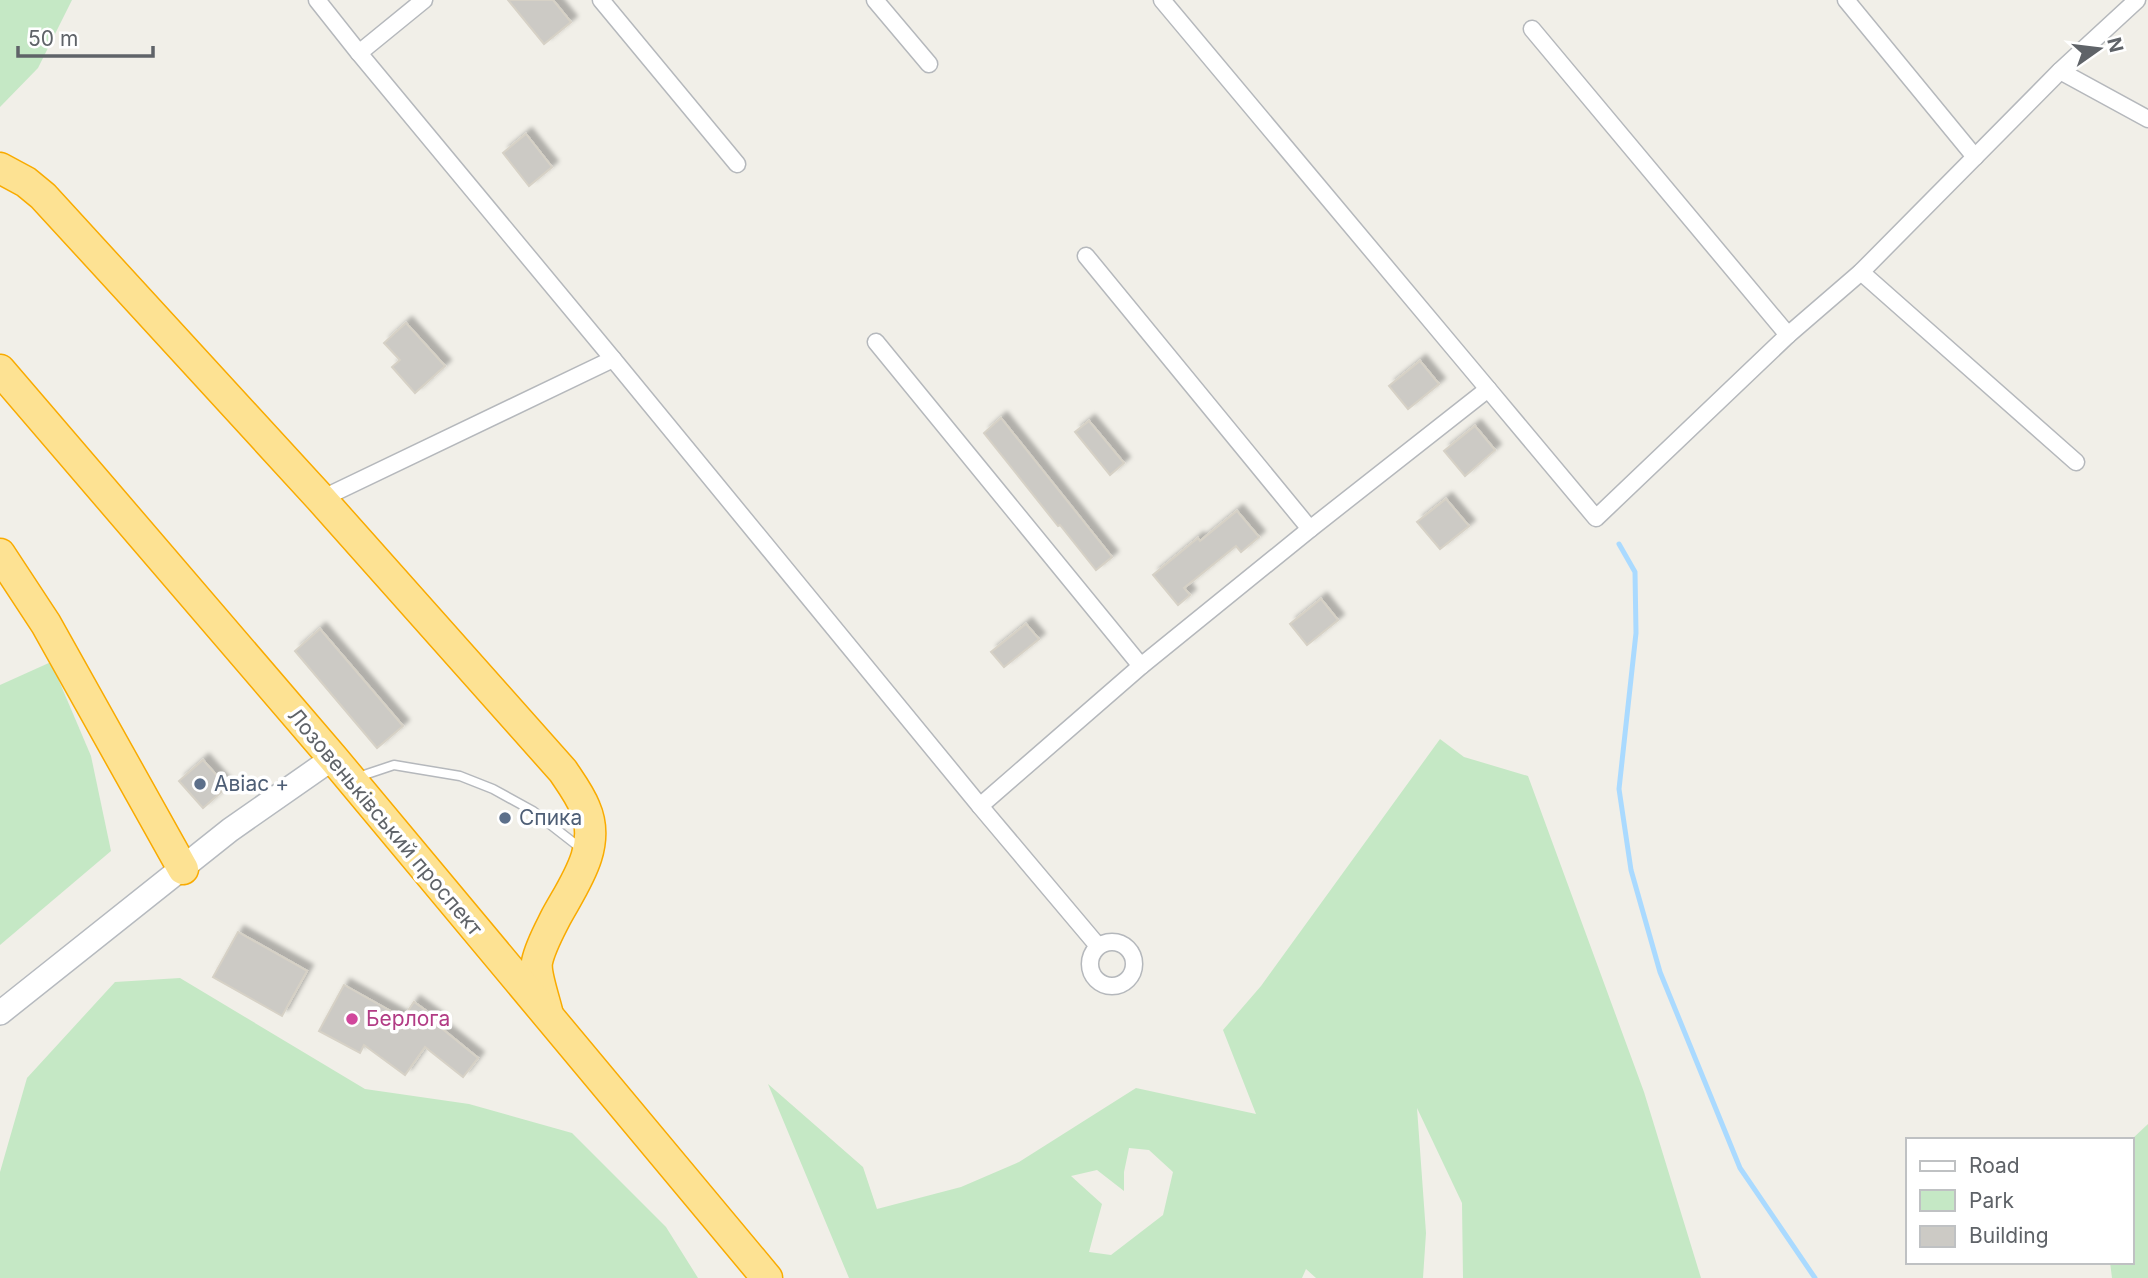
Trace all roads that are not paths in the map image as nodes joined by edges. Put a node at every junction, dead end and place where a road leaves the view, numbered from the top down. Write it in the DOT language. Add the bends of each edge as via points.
graph roads {
  1 [pos="317,0"];
  2 [pos="424,0"];
  3 [pos="601,0"];
  4 [pos="875,0"];
  5 [pos="1162,0"];
  6 [pos="1846,0"];
  7 [pos="2137,0"];
  8 [pos="1532,29"];
  9 [pos="359,53"];
  10 [pos="929,64"];
  11 [pos="2060,71"];
  12 [pos="2148,119"];
  13 [pos="1975,157"];
  14 [pos="737,164"];
  15 [pos="0,168"];
  16 [pos="1086,256"];
  17 [pos="1861,272"];
  18 [pos="1788,335"];
  19 [pos="876,342"];
  20 [pos="613,359"];
  21 [pos="0,370"];
  22 [pos="1488,388"];
  23 [pos="2076,462"];
  24 [pos="321,499"];
  25 [pos="1310,529"];
  26 [pos="0,554"];
  27 [pos="1141,666"];
  28 [pos="342,769"];
  29 [pos="980,806"];
  30 [pos="588,854"];
  31 [pos="183,869"];
  32 [pos="1098,946"];
  33 [pos="0,1013"];
  34 [pos="548,1018"];
  35 [pos="767,1278"];
  1 -- 9 [label="street"];
  2 -- 9 [label="street"];
  3 -- 14 [label="street"];
  4 -- 10 [label="street"];
  5 -- 22 [label="street"];
  6 -- 13 [label="street"];
  7 -- 11 [label="street"];
  8 -- 18 [label="street"];
  9 -- 20 [label="street"];
  11 -- 12 [label="street"];
  11 -- 13 [label="street"];
  13 -- 17 [label="street"];
  15 -- 24 [label="highway" via="43,196"];
  16 -- 25 [label="street"];
  17 -- 18 [label="street"];
  17 -- 23 [label="street"];
  18 -- 22 [label="street" via="1596,518"];
  19 -- 27 [label="street"];
  20 -- 24 [label="street"];
  20 -- 29 [label="street"];
  21 -- 28 [label="highway, Лозовеньківський проспект"];
  22 -- 25 [label="street"];
  24 -- 30 [label="highway" via="563,771 586,809 591,827"];
  25 -- 27 [label="street"];
  26 -- 31 [label="highway" via="46,624"];
  27 -- 29 [label="street"];
  28 -- 30 [label="lane" via="372,771 394,765 460,776 533,811"];
  28 -- 31 [label="street" via="230,830"];
  28 -- 34 [label="highway, Лозовеньківський проспект"];
  29 -- 32 [label="street"];
  30 -- 34 [label="highway" via="537,964"];
  31 -- 33 [label="street"];
  34 -- 35 [label="highway, Лозовеньківський проспект"];
}
